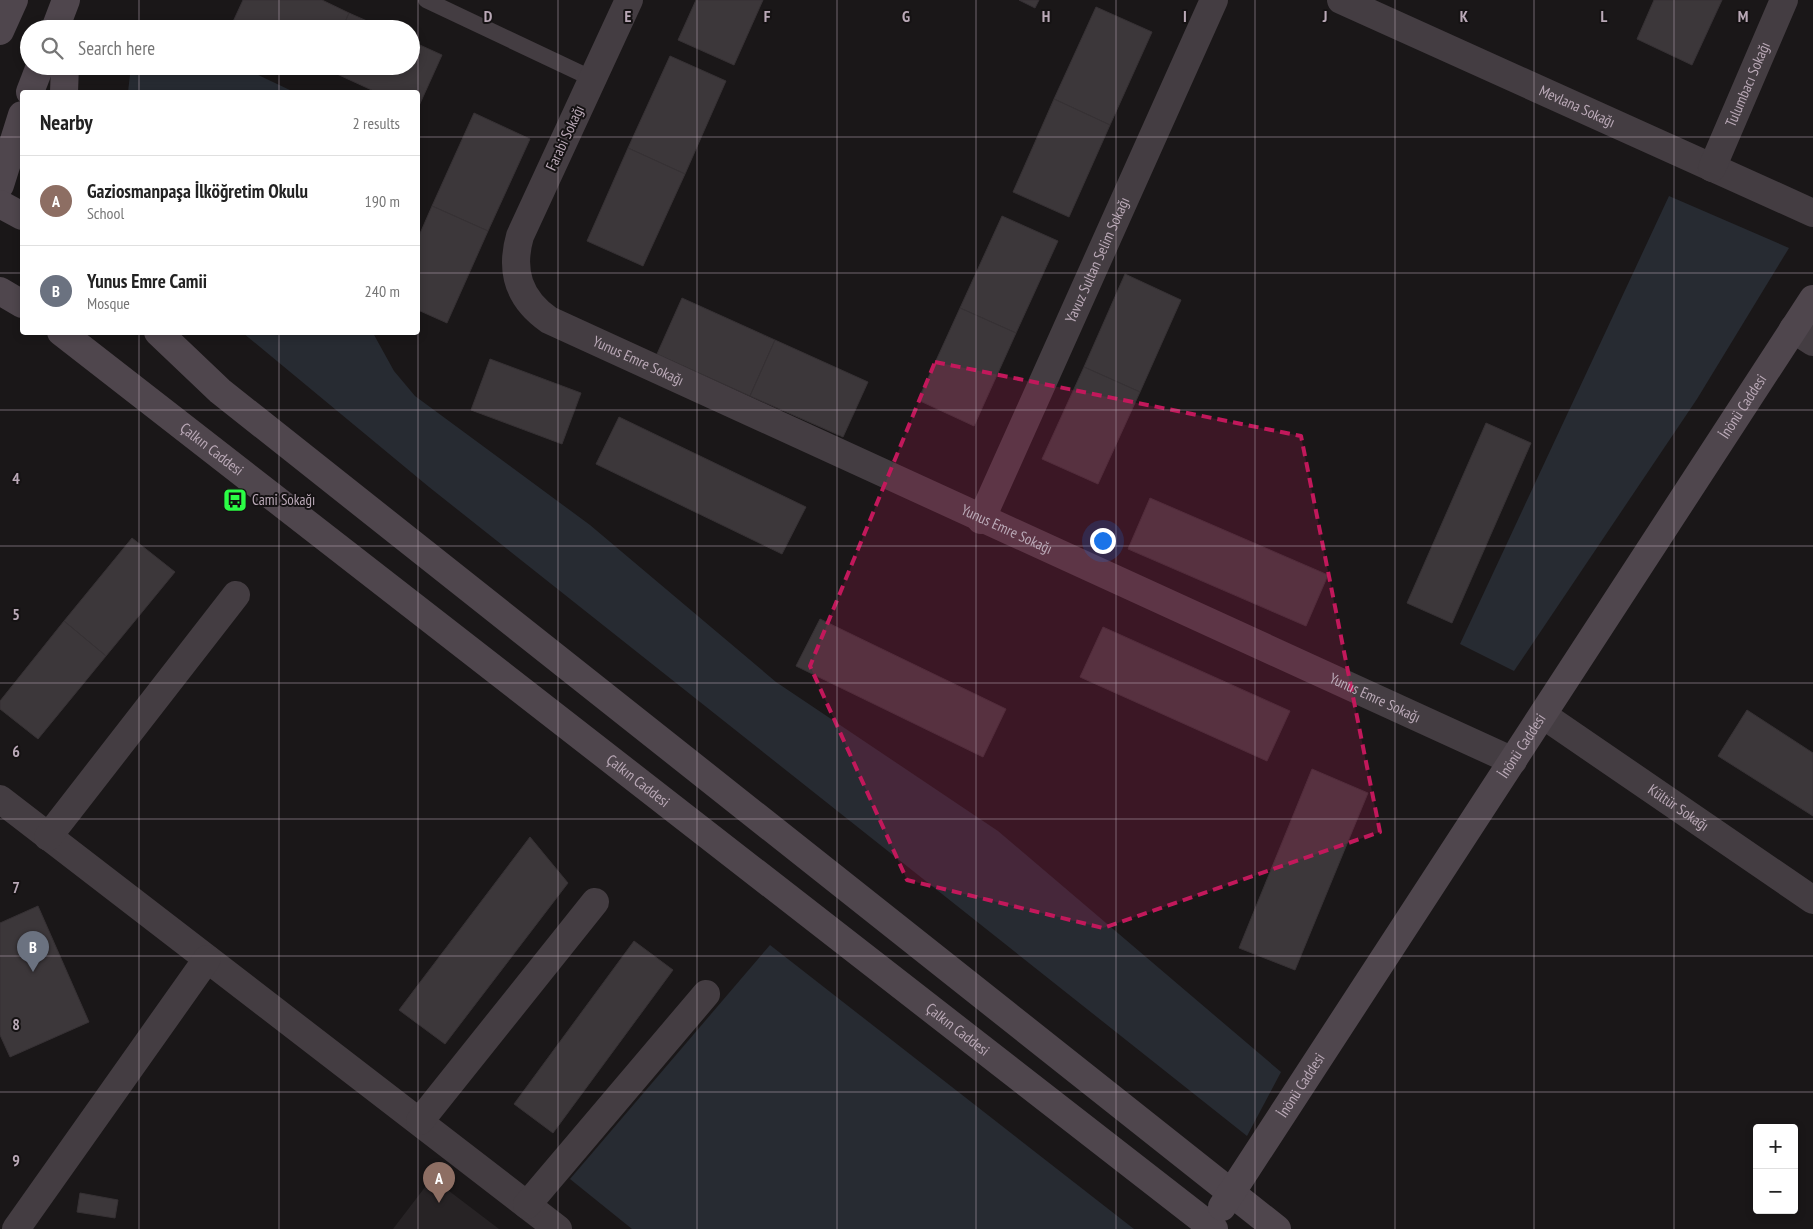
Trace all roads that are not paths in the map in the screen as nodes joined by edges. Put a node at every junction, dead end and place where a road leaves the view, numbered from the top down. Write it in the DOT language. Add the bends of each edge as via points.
graph roads {
  1 [pos="14,0"];
  2 [pos="67,0"];
  3 [pos="426,0"];
  4 [pos="629,0"];
  5 [pos="1214,0"];
  6 [pos="1341,0"];
  7 [pos="1784,0"];
  8 [pos="59,20"];
  9 [pos="67,20"];
  10 [pos="0,31"];
  11 [pos="37,75"];
  12 [pos="65,75"];
  13 [pos="593,79"];
  14 [pos="31,90"];
  15 [pos="64,90"];
  16 [pos="20,121"];
  17 [pos="1712,168"];
  18 [pos="0,185"];
  19 [pos="0,204"];
  20 [pos="1813,213"];
  21 [pos="20,215"];
  22 [pos="517,278"];
  23 [pos="0,291"];
  24 [pos="1813,299"];
  25 [pos="20,303"];
  26 [pos="65,335"];
  27 [pos="161,335"];
  28 [pos="1803,336"];
  29 [pos="981,520"];
  30 [pos="236,595"];
  31 [pos="1543,715"];
  32 [pos="1513,762"];
  33 [pos="0,799"];
  34 [pos="48,837"];
  35 [pos="1813,900"];
  36 [pos="595,902"];
  37 [pos="207,959"];
  38 [pos="706,994"];
  39 [pos="420,1121"];
  40 [pos="1232,1193"];
  41 [pos="526,1204"];
  42 [pos="1211,1228"];
  43 [pos="16,1229"];
  44 [pos="558,1229"];
  45 [pos="1277,1229"];
  1 -- 10 [label="main road"];
  2 -- 8 [label="main road"];
  2 -- 9 [label="main road"];
  3 -- 13 [label="lane"];
  4 -- 13 [label="street, Farabi Sokağı"];
  5 -- 29 [label="street, Yavuz Sultan Selim Sokağı"];
  6 -- 17 [label="street, Mevlana Sokağı"];
  7 -- 17 [label="street, Tulumbacı Sokağı"];
  11 -- 14 [label="main road"];
  12 -- 15 [label="main road"];
  13 -- 22 [label="street, Farabi Sokağı" via="520,236 515,260"];
  16 -- 18 [label="main road"];
  17 -- 20 [label="street, Mevlana Sokağı"];
  19 -- 21 [label="main road"];
  22 -- 29 [label="street, Yunus Emre Sokağı" via="528,302 549,320"];
  23 -- 25 [label="main road"];
  24 -- 28 [label="main road, İnönü Caddesi"];
  26 -- 42 [label="main road, Çalkın Caddesi"];
  27 -- 40 [label="main road" via="228,397"];
  28 -- 31 [label="main road, İnönü Caddesi"];
  29 -- 32 [label="street, Yunus Emre Sokağı"];
  30 -- 34 [label="street"];
  31 -- 32 [label="main road, İnönü Caddesi"];
  31 -- 35 [label="street, Kültür Sokağı"];
  32 -- 40 [label="main road, İnönü Caddesi"];
  33 -- 34 [label="street"];
  34 -- 37 [label="street"];
  36 -- 39 [label="street"];
  37 -- 39 [label="street"];
  37 -- 43 [label="street"];
  38 -- 41 [label="street"];
  39 -- 41 [label="street"];
  40 -- 42 [label="main road, İnönü Caddesi"];
  40 -- 45 [label="main road"];
  41 -- 44 [label="street"];
}
